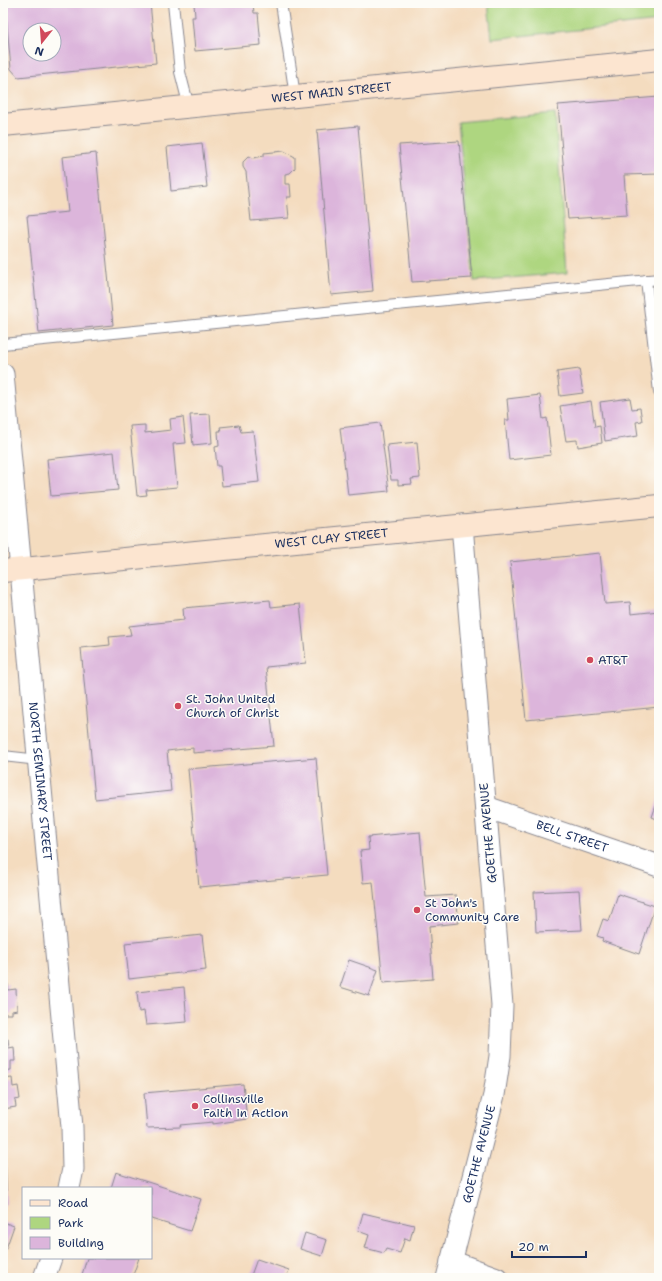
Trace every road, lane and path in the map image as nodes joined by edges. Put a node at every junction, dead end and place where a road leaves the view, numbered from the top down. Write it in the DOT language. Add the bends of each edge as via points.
graph roads {
  1 [pos="173,3"];
  2 [pos="281,3"];
  3 [pos="659,60"];
  4 [pos="295,96"];
  5 [pos="189,107"];
  6 [pos="3,125"];
  7 [pos="659,279"];
  8 [pos="646,280"];
  9 [pos="3,344"];
  10 [pos="3,374"];
  11 [pos="659,392"];
  12 [pos="659,506"];
  13 [pos="462,526"];
  14 [pos="13,571"];
  15 [pos="3,756"];
  16 [pos="39,760"];
  17 [pos="486,807"];
  18 [pos="659,866"];
  19 [pos="70,1187"];
  20 [pos="50,1259"];
  21 [pos="449,1270"];
  22 [pos="44,1278"];
  23 [pos="497,1278"];
  1 -- 5 [label="lane" via="180,72"];
  2 -- 4 [label="lane"];
  3 -- 4 [label="main road, WEST MAIN STREET"];
  4 -- 5 [label="main road, WEST MAIN STREET"];
  5 -- 6 [label="main road, WEST MAIN STREET"];
  7 -- 8 [label="lane"];
  8 -- 9 [label="lane"];
  8 -- 11 [label="lane"];
  10 -- 14 [label="street, NORTH SEMINARY STREET"];
  12 -- 13 [label="main road, WEST CLAY STREET"];
  13 -- 14 [label="main road, WEST CLAY STREET"];
  13 -- 17 [label="street, GOETHE AVENUE"];
  14 -- 16 [label="street, NORTH SEMINARY STREET"];
  15 -- 16 [label="lane"];
  16 -- 19 [label="street, NORTH SEMINARY STREET" via="72,1132 73,1169"];
  17 -- 18 [label="street, BELL STREET"];
  17 -- 21 [label="street, GOETHE AVENUE" via="502,1004 500,1056 494,1095"];
  20 -- 22 [label="street"];
  21 -- 23 [label="street"];
}
